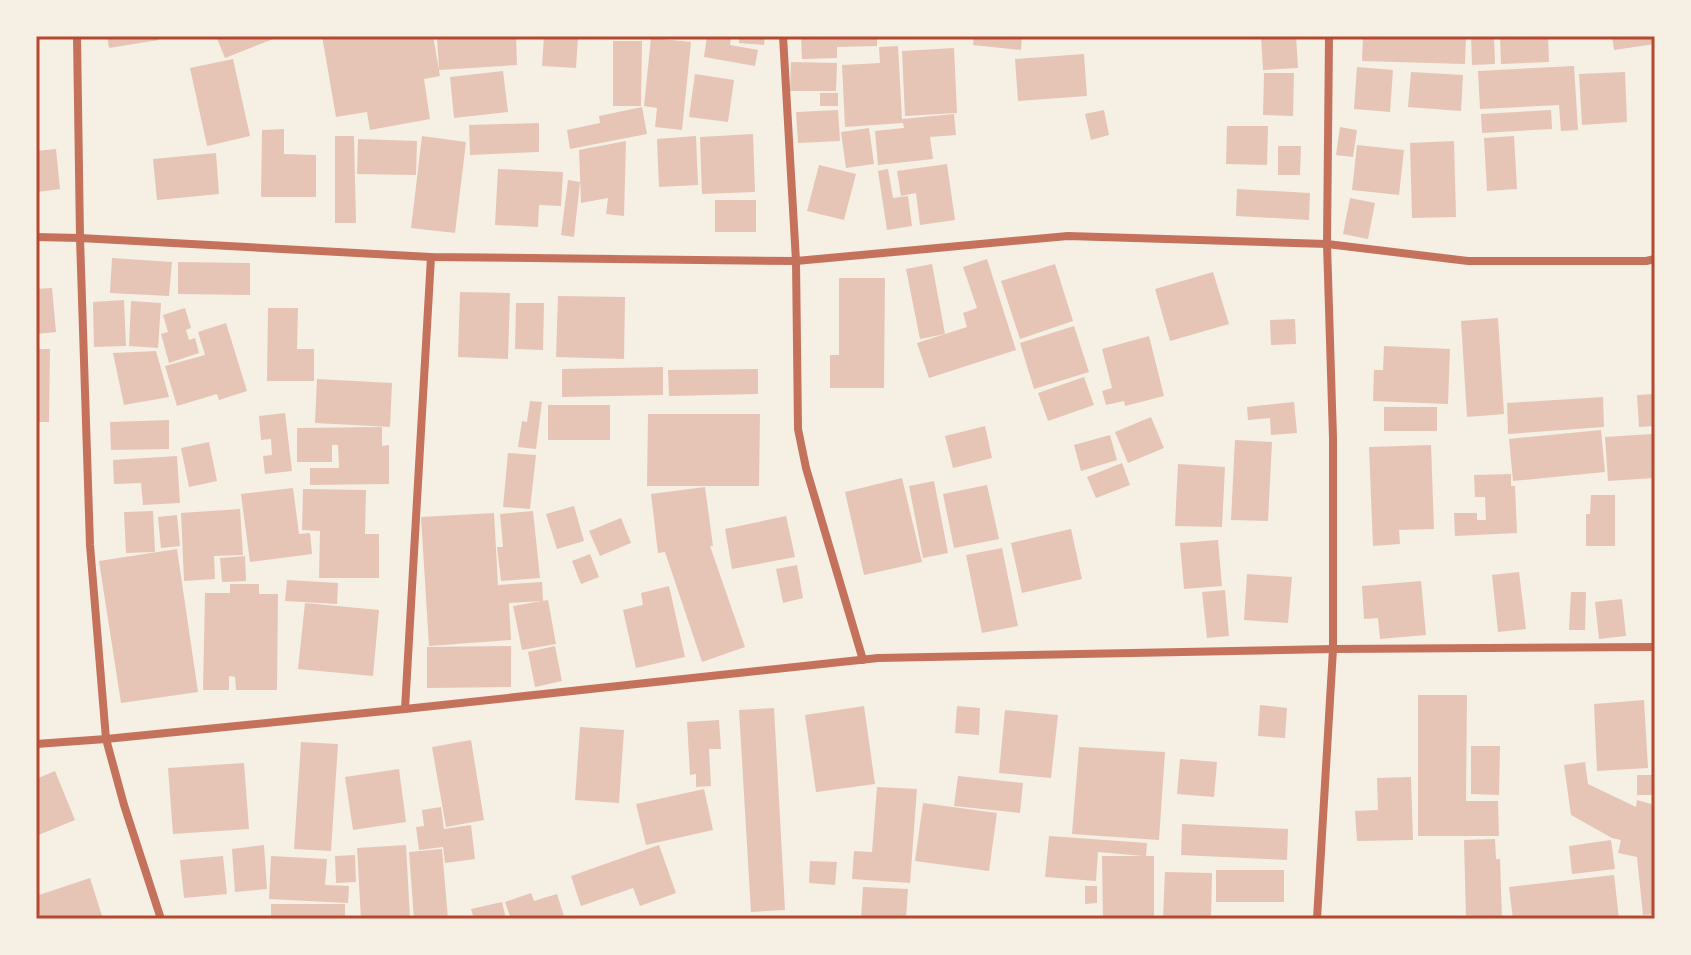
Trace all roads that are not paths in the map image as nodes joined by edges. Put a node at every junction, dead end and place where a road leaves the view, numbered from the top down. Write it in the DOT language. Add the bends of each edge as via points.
graph roads {
  1 [pos="77,36"];
  2 [pos="783,36"];
  3 [pos="1329,36"];
  4 [pos="36,237"];
  5 [pos="80,238"];
  6 [pos="1327,244"];
  7 [pos="431,257"];
  8 [pos="1655,259"];
  9 [pos="796,261"];
  10 [pos="1655,647"];
  11 [pos="1333,649"];
  12 [pos="863,660"];
  13 [pos="405,709"];
  14 [pos="106,739"];
  15 [pos="36,744"];
  16 [pos="161,919"];
  17 [pos="1317,919"];
  1 -- 5 [label="street"];
  2 -- 9 [label="street"];
  3 -- 6 [label="street"];
  4 -- 5 [label="street"];
  5 -- 7 [label="street"];
  5 -- 14 [label="street" via="90,545"];
  6 -- 8 [label="street" via="1468,261"];
  6 -- 9 [label="street" via="1068,236"];
  6 -- 11 [label="street"];
  7 -- 9 [label="street"];
  7 -- 13 [label="street"];
  9 -- 12 [label="street" via="798,429"];
  10 -- 11 [label="street"];
  11 -- 12 [label="street"];
  11 -- 17 [label="street"];
  12 -- 13 [label="street"];
  13 -- 14 [label="street"];
  14 -- 15 [label="street"];
  14 -- 16 [label="street"];
}
